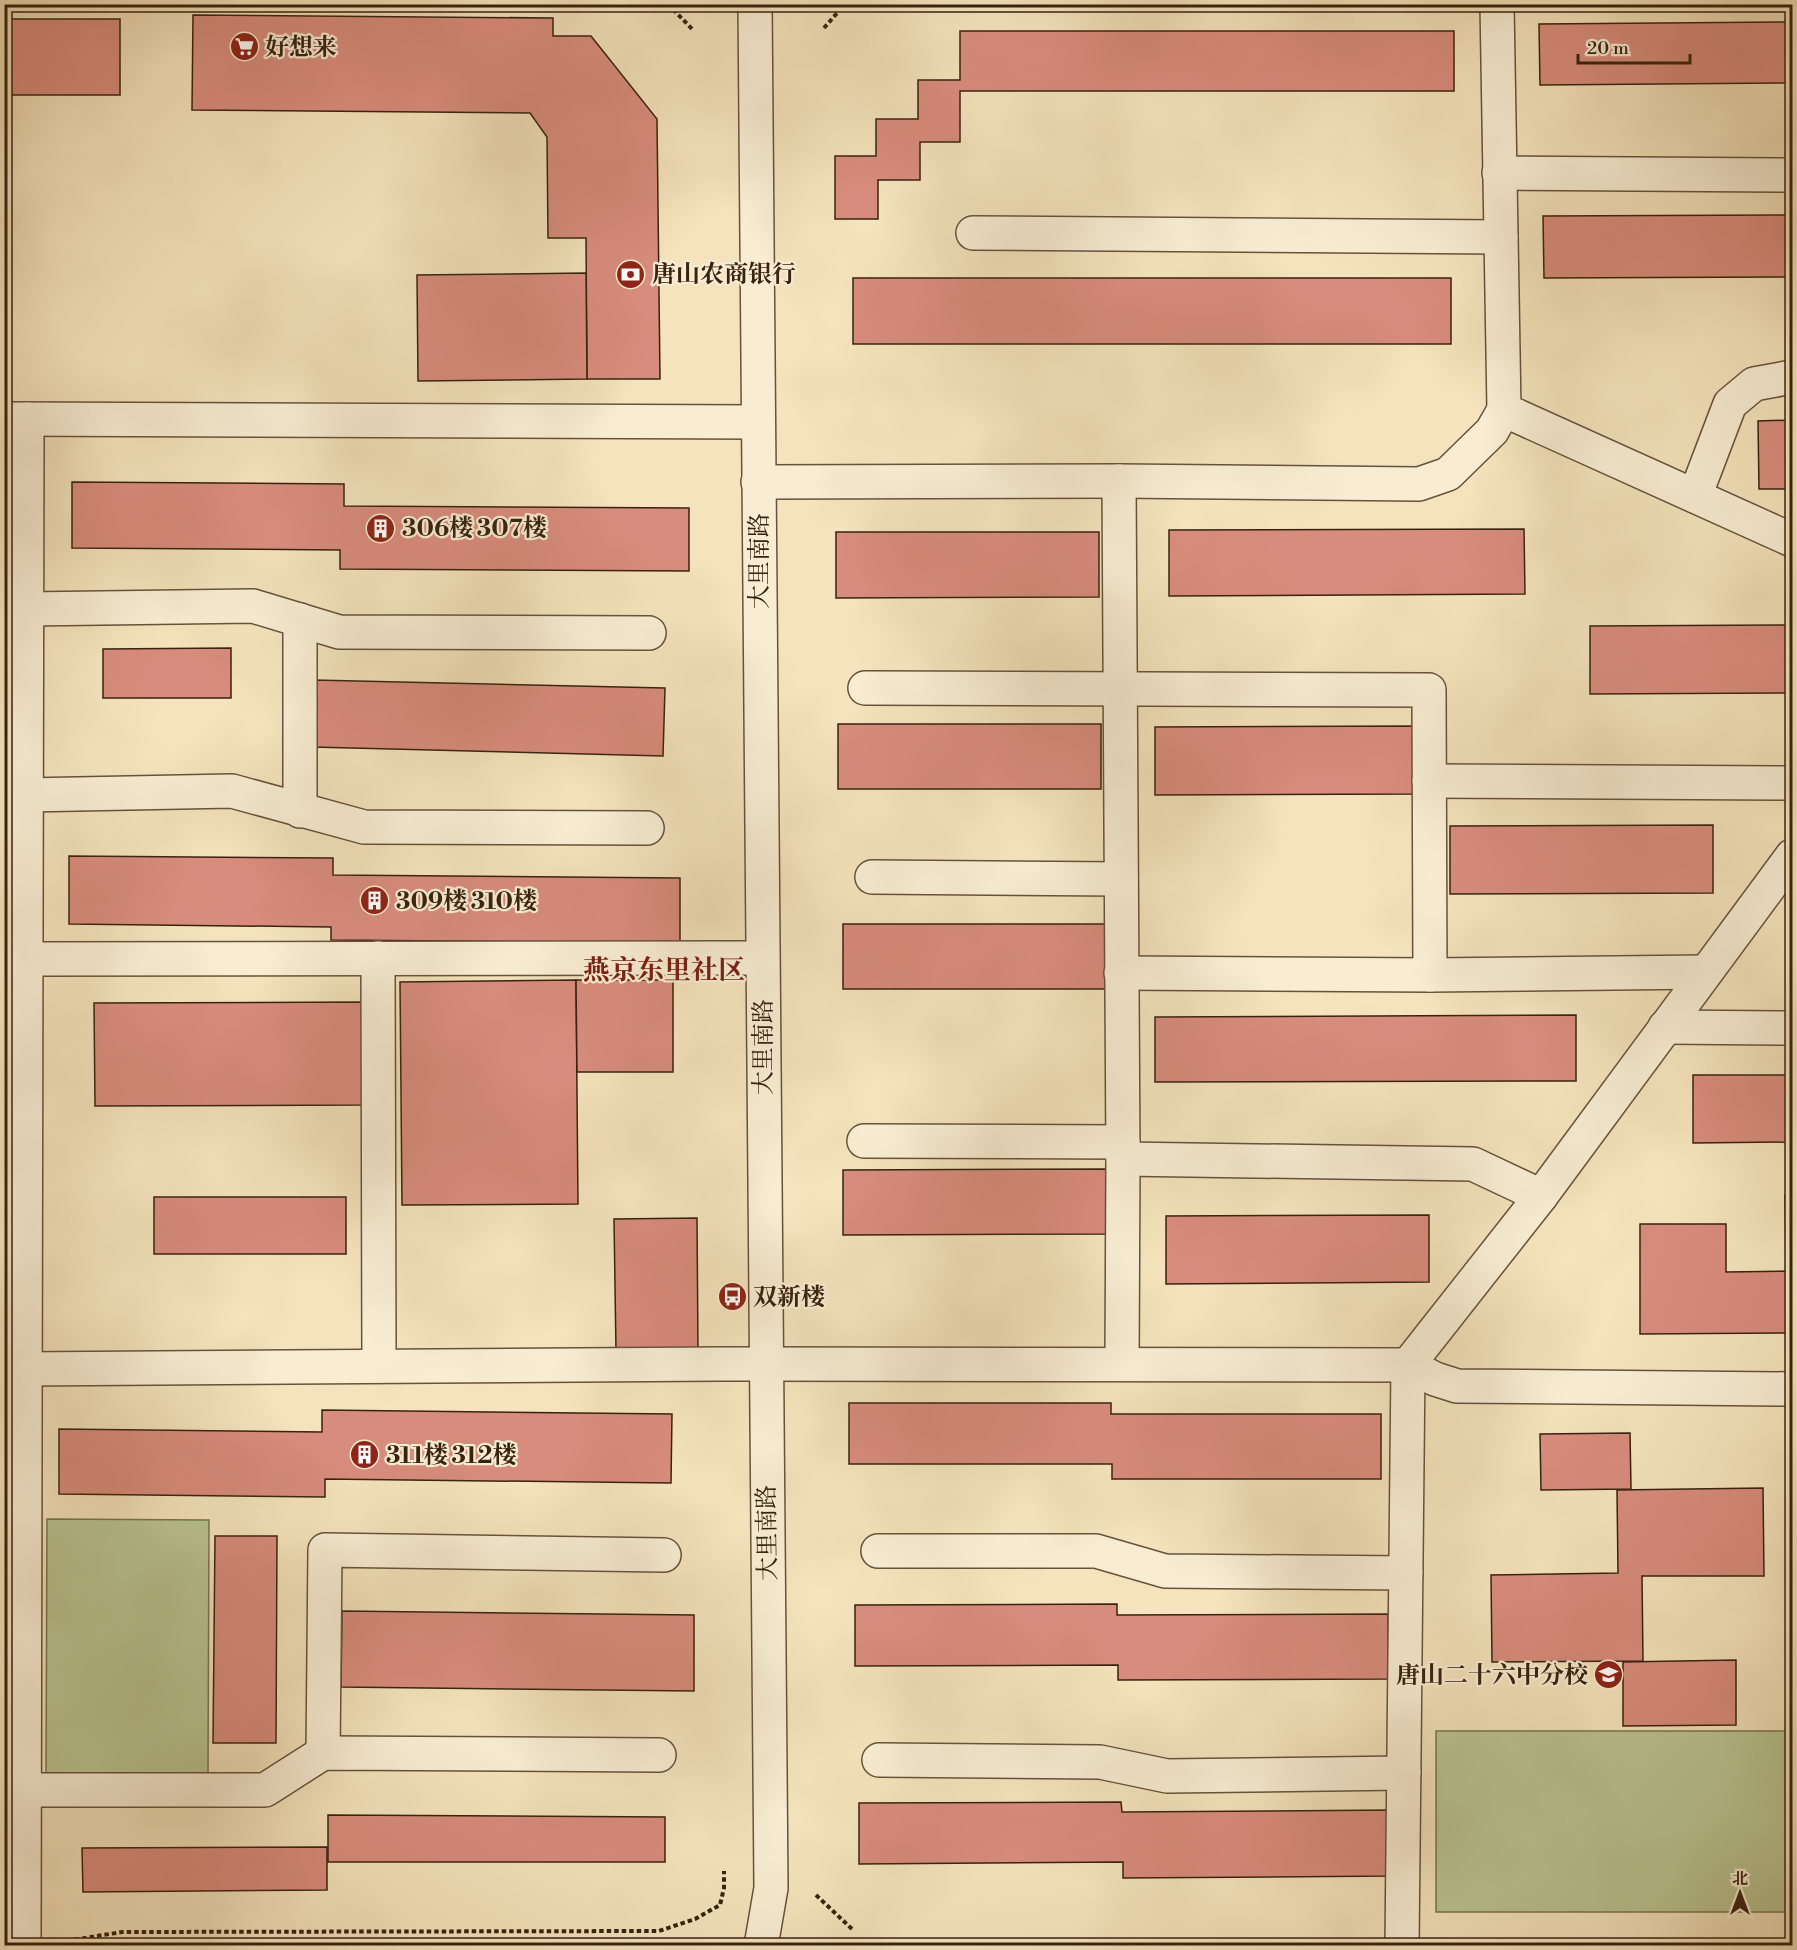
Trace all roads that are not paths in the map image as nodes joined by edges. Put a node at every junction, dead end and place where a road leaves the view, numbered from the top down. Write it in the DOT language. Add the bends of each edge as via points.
graph roads {
  1 [pos="755,4"];
  2 [pos="1497,4"];
  3 [pos="1500,173"];
  4 [pos="1792,175"];
  5 [pos="973,234"];
  6 [pos="1501,237"];
  7 [pos="1792,377"];
  8 [pos="1504,410"];
  9 [pos="16,419"];
  10 [pos="757,422"];
  11 [pos="1119,481"];
  12 [pos="758,482"];
  13 [pos="1695,496"];
  14 [pos="1792,540"];
  15 [pos="26,609"];
  16 [pos="300,620"];
  17 [pos="649,633"];
  18 [pos="865,688"];
  19 [pos="1120,689"];
  20 [pos="1429,781"];
  21 [pos="1792,783"];
  22 [pos="26,795"];
  23 [pos="300,811"];
  24 [pos="647,828"];
  25 [pos="1792,856"];
  26 [pos="872,877"];
  27 [pos="1121,879"];
  28 [pos="378,958"];
  29 [pos="752,958"];
  30 [pos="26,959"];
  31 [pos="1705,972"];
  32 [pos="1121,973"];
  33 [pos="1430,975"];
  34 [pos="1665,1027"];
  35 [pos="1792,1028"];
  36 [pos="864,1141"];
  37 [pos="1123,1150"];
  38 [pos="15,1194"];
  39 [pos="1541,1196"];
  40 [pos="765,1364"];
  41 [pos="1122,1364"];
  42 [pos="1408,1365"];
  43 [pos="379,1366"];
  44 [pos="24,1369"];
  45 [pos="1792,1389"];
  46 [pos="878,1551"];
  47 [pos="664,1555"];
  48 [pos="1406,1573"];
  49 [pos="323,1753"];
  50 [pos="659,1755"];
  51 [pos="879,1760"];
  52 [pos="1404,1773"];
  53 [pos="24,1790"];
  54 [pos="38,1945"];
  55 [pos="761,1946"];
  56 [pos="1402,1946"];
  1 -- 10 [label="street, 大里南路"];
  2 -- 3 [label="street"];
  3 -- 4 [label="street"];
  3 -- 6 [label="street"];
  5 -- 6 [label="street"];
  6 -- 8 [label="street"];
  7 -- 13 [label="street" via="1754,384 1730,404"];
  8 -- 11 [label="street" via="1492,431 1448,474 1419,484"];
  8 -- 13 [label="street"];
  9 -- 10 [label="street"];
  9 -- 15 [label="street"];
  10 -- 12 [label="street, 大里南路"];
  11 -- 12 [label="street"];
  11 -- 19 [label="street"];
  12 -- 40 [label="street, 大里南路"];
  13 -- 14 [label="street"];
  15 -- 16 [label="street" via="253,606"];
  15 -- 22 [label="street"];
  16 -- 17 [label="street" via="339,632"];
  16 -- 23 [label="street"];
  18 -- 19 [label="street"];
  19 -- 20 [label="street" via="1429,690"];
  19 -- 27 [label="street"];
  20 -- 21 [label="street"];
  20 -- 33 [label="street"];
  22 -- 23 [label="street" via="232,791"];
  22 -- 30 [label="street"];
  23 -- 24 [label="street" via="364,827"];
  25 -- 31 [label="street"];
  26 -- 27 [label="street"];
  27 -- 32 [label="street"];
  28 -- 29 [label="street"];
  28 -- 30 [label="street"];
  28 -- 43 [label="street"];
  30 -- 38 [label="street"];
  31 -- 33 [label="street"];
  31 -- 34 [label="street"];
  32 -- 33 [label="street"];
  32 -- 37 [label="street"];
  34 -- 35 [label="street"];
  34 -- 39 [label="street"];
  36 -- 37 [label="street"];
  37 -- 39 [label="street" via="1473,1164"];
  37 -- 41 [label="street"];
  38 -- 44 [label="street"];
  39 -- 42 [label="street"];
  40 -- 41 [label="street"];
  40 -- 43 [label="street"];
  40 -- 55 [label="street, 大里南路" via="771,1888"];
  41 -- 42 [label="street"];
  42 -- 45 [label="street" via="1457,1386"];
  42 -- 48 [label="street"];
  43 -- 44 [label="street"];
  44 -- 53 [label="street"];
  46 -- 48 [label="street" via="1096,1551 1165,1571"];
  47 -- 49 [label="street" via="325,1550"];
  48 -- 52 [label="street"];
  49 -- 50 [label="street"];
  49 -- 53 [label="street" via="265,1790"];
  51 -- 52 [label="street" via="1100,1762 1167,1776"];
  52 -- 56 [label="street"];
  53 -- 54 [label="street"];
}
